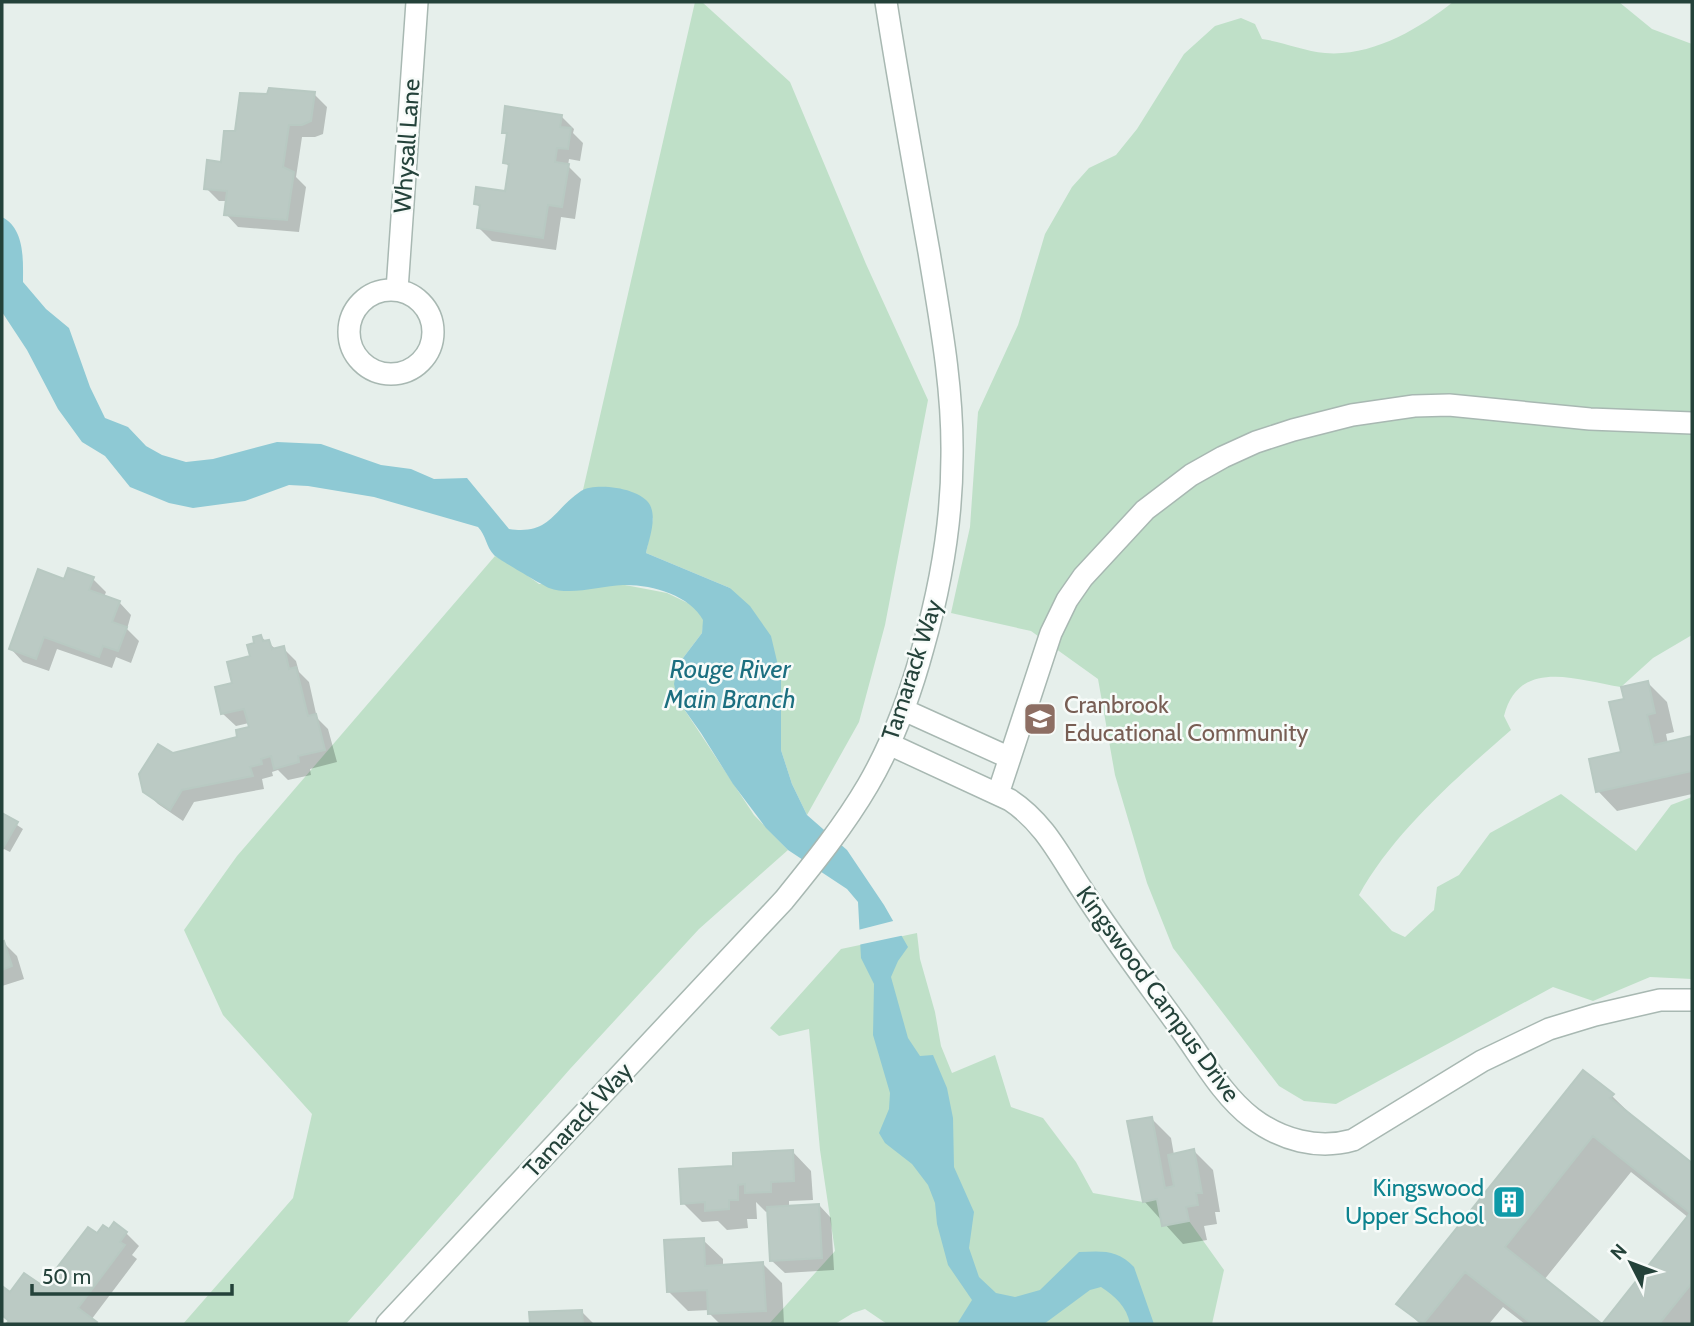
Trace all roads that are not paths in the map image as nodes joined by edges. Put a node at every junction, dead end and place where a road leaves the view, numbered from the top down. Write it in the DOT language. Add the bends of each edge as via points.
graph roads {
  1 [pos="417,2"];
  2 [pos="886,2"];
  3 [pos="397,290"];
  4 [pos="1692,423"];
  5 [pos="904,710"];
  6 [pos="889,744"];
  7 [pos="1010,758"];
  8 [pos="998,794"];
  9 [pos="1692,1000"];
  10 [pos="387,1324"];
  1 -- 3 [label="street, Whysall Lane"];
  2 -- 5 [label="street, Tamarack Way" via="940,320 952,420 951,500 941,575"];
  3 -- 3 [label="street" via="384,290 360,303 349,327 356,356 372,371 385,375 411,370 429,351 433,338 433,325 421,302"];
  4 -- 7 [label="street" via="1414,406 1332,420 1239,449 1153,504 1074,589 1051,633"];
  5 -- 6 [label="street, Tamarack Way"];
  5 -- 7 [label="street"];
  6 -- 8 [label="street, Kingswood Campus Drive"];
  6 -- 10 [label="street, Tamarack Way" via="852,810 784,900"];
  7 -- 8 [label="street"];
  8 -- 9 [label="street, Kingswood Campus Drive" via="1020,806 1043,828 1091,904 1232,1099 1264,1126 1290,1138 1329,1145 1353,1139 1482,1061 1549,1029 1660,1000"];
}
